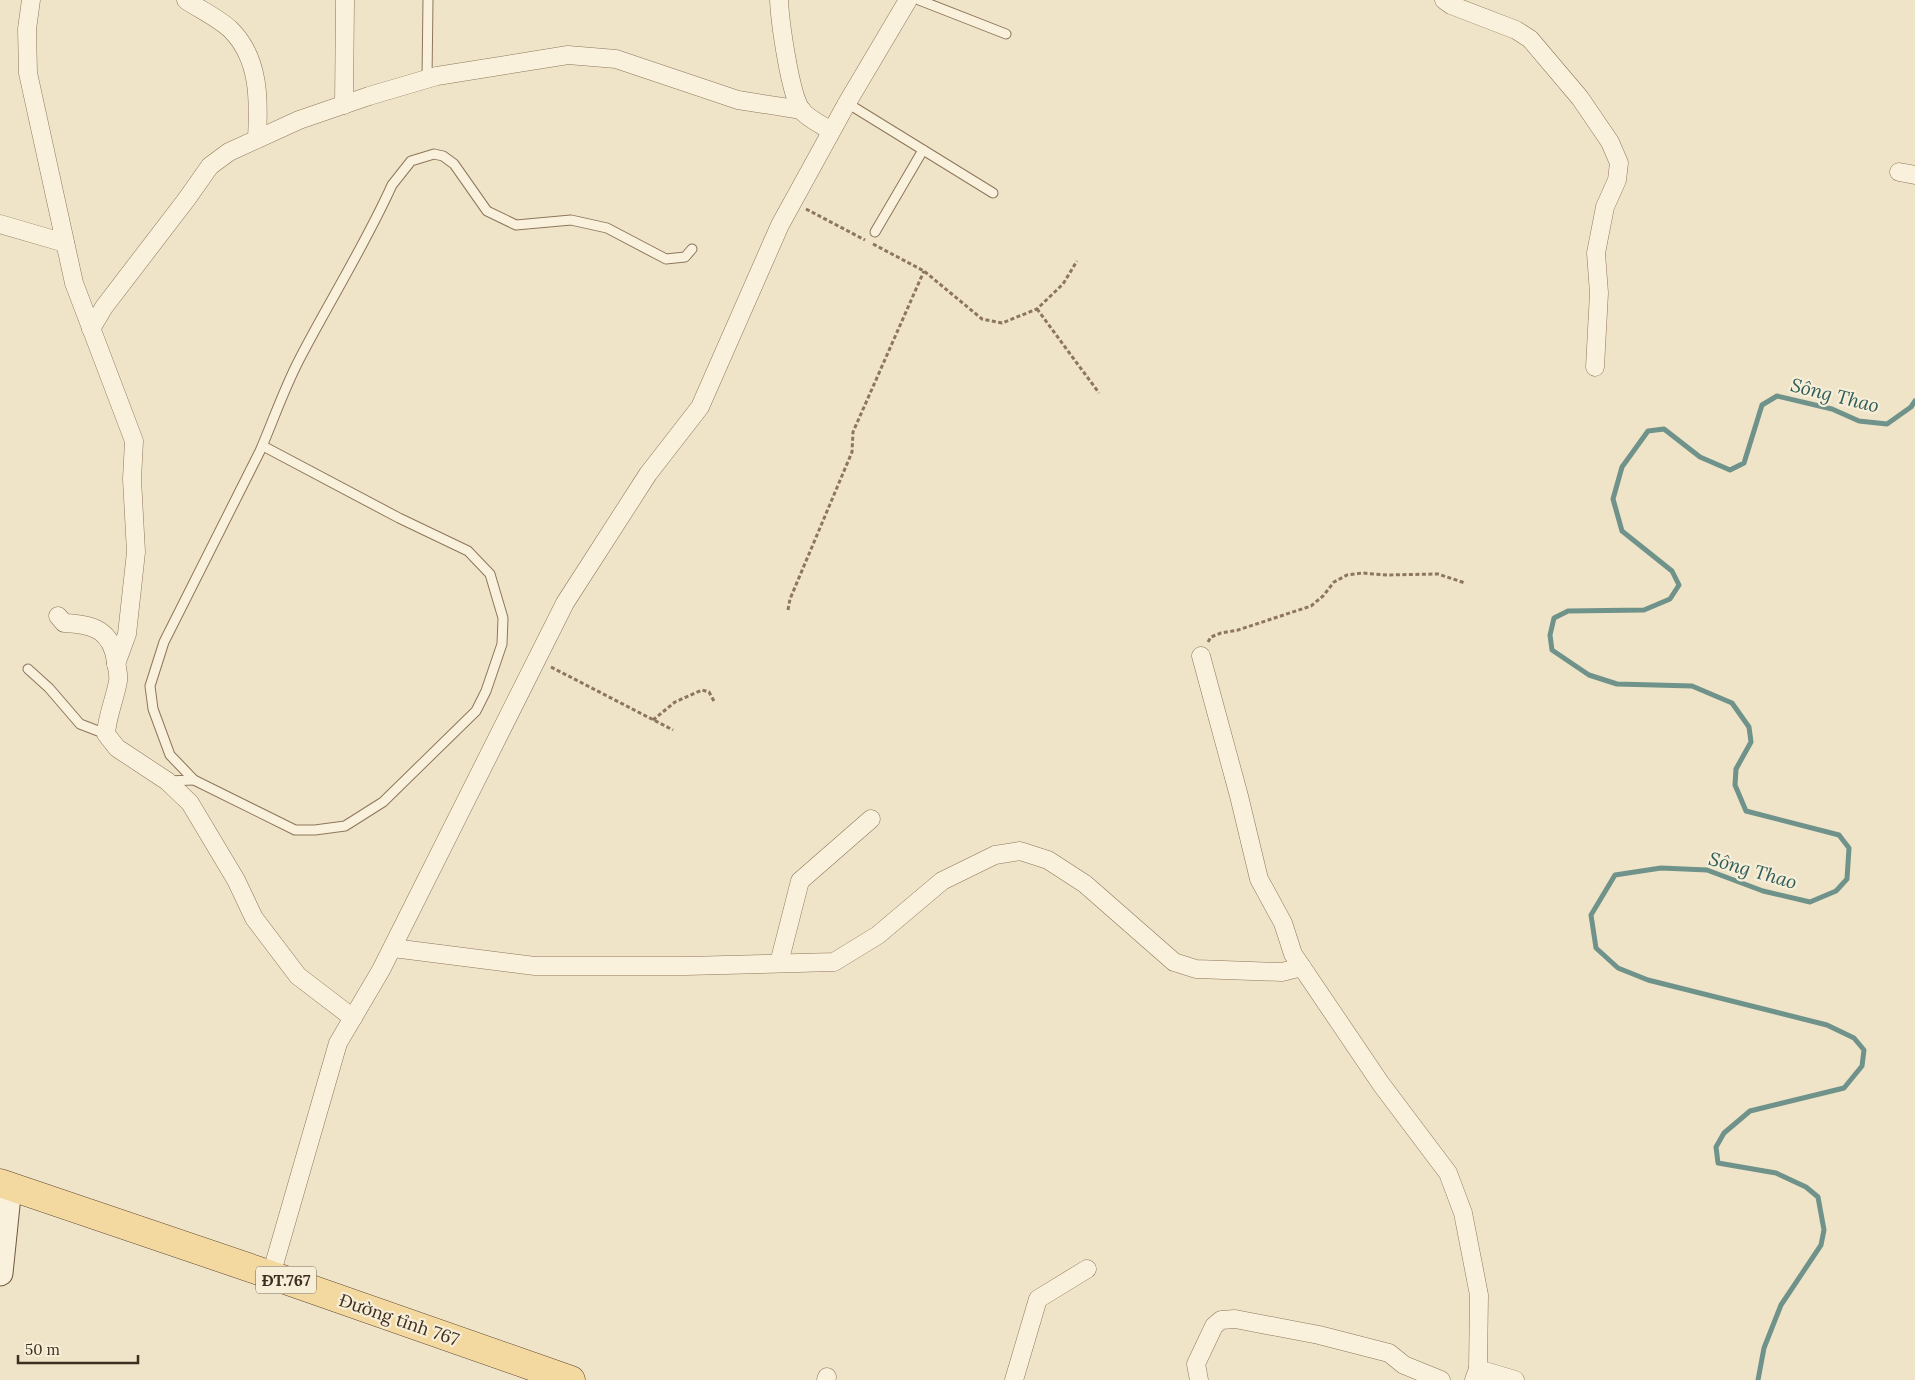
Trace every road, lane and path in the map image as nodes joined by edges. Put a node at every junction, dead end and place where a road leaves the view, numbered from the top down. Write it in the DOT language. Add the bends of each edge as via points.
graph roads {
  1 [pos="31,0"];
  2 [pos="186,0"];
  3 [pos="345,0"];
  4 [pos="428,0"];
  5 [pos="779,0"];
  6 [pos="908,0"];
  7 [pos="919,0"];
  8 [pos="1444,0"];
  9 [pos="1006,34"];
  10 [pos="427,79"];
  11 [pos="847,103"];
  12 [pos="344,104"];
  13 [pos="802,110"];
  14 [pos="831,131"];
  15 [pos="257,139"];
  16 [pos="923,150"];
  17 [pos="993,193"];
  18 [pos="793,202"];
  19 [pos="0,224"];
  20 [pos="875,232"];
  21 [pos="65,243"];
  22 [pos="692,249"];
  23 [pos="1077,261"];
  24 [pos="924,271"];
  25 [pos="1037,309"];
  26 [pos="91,329"];
  27 [pos="1595,367"];
  28 [pos="1099,393"];
  29 [pos="263,446"];
  30 [pos="1465,583"];
  31 [pos="788,610"];
  32 [pos="58,616"];
  33 [pos="1201,656"];
  34 [pos="537,660"];
  35 [pos="116,664"];
  36 [pos="28,669"];
  37 [pos="715,703"];
  38 [pos="653,720"];
  39 [pos="673,730"];
  40 [pos="106,734"];
  41 [pos="194,780"];
  42 [pos="167,781"];
  43 [pos="871,819"];
  44 [pos="392,948"];
  45 [pos="779,963"];
  46 [pos="1302,967"];
  47 [pos="353,1018"];
  48 [pos="4,1184"];
  49 [pos="1087,1268"];
  50 [pos="0,1273"];
  51 [pos="271,1275"];
  52 [pos="1476,1374"];
  53 [pos="571,1380"];
  54 [pos="1014,1380"];
  55 [pos="1199,1380"];
  56 [pos="1441,1380"];
  57 [pos="1515,1380"];
  1 -- 21 [label="street" via="27,29 28,73"];
  2 -- 15 [label="street" via="231,30 245,49 254,69 259,103"];
  3 -- 12 [label="street"];
  4 -- 10 [label="lane"];
  5 -- 13 [label="street" via="792,85"];
  6 -- 11 [label="street"];
  7 -- 9 [label="lane"];
  8 -- 27 [label="street" via="1530,39 1580,98 1610,142 1619,163 1617,180 1605,207 1596,253 1599,293"];
  10 -- 12 [label="street"];
  10 -- 13 [label="street" via="568,55 616,59 738,100"];
  11 -- 14 [label="street"];
  11 -- 16 [label="lane"];
  12 -- 15 [label="street"];
  13 -- 14 [label="street"];
  14 -- 18 [label="street"];
  15 -- 26 [label="street" via="229,152 210,166"];
  16 -- 17 [label="lane"];
  16 -- 20 [label="lane"];
  18 -- 24 [label="path"];
  18 -- 34 [label="street" via="700,407 648,474 565,603"];
  19 -- 21 [label="street"];
  21 -- 26 [label="street" via="74,283"];
  22 -- 29 [label="lane" via="685,257 666,259 608,228 570,220 516,225 488,211 454,164 443,156 434,154 411,160 392,185 298,362"];
  23 -- 25 [label="path" via="1063,284"];
  24 -- 25 [label="path" via="982,319 1002,322"];
  24 -- 31 [label="path" via="853,432 852,452"];
  25 -- 28 [label="path"];
  26 -- 35 [label="street" via="134,441 132,479 136,552 127,634"];
  29 -- 41 [label="lane" via="164,642 150,686 153,709 170,756"];
  29 -- 41 [label="lane" via="468,551 490,574 503,618 502,644 476,711 383,802 345,826 295,830"];
  30 -- 33 [label="path" via="1438,574 1347,575 1334,582 1311,606 1211,638"];
  32 -- 35 [label="street" via="64,623 82,623 100,630 114,647"];
  33 -- 46 [label="street" via="1259,879"];
  34 -- 38 [label="path"];
  34 -- 44 [label="street"];
  35 -- 40 [label="street" via="118,680"];
  36 -- 40 [label="lane" via="80,724"];
  37 -- 38 [label="path" via="709,692 702,690 675,702"];
  38 -- 39 [label="path"];
  40 -- 42 [label="street" via="117,748"];
  41 -- 42 [label="lane"];
  42 -- 47 [label="street" via="190,803 236,880 254,918 298,976"];
  43 -- 45 [label="street" via="800,881"];
  44 -- 45 [label="street" via="535,966"];
  44 -- 47 [label="street"];
  45 -- 46 [label="street" via="834,962 878,935 942,881 995,855 1020,852 1048,860 1085,884 1174,962 1196,969 1282,972"];
  46 -- 52 [label="street" via="1381,1084 1448,1173 1464,1213 1479,1295"];
  47 -- 51 [label="street" via="338,1042"];
  48 -- 50 [label="street"];
  48 -- 51 [label="main road, Đường tỉnh 767 / ĐT.767"];
  49 -- 54 [label="street" via="1038,1299"];
  51 -- 53 [label="main road, Đường tỉnh 767 / ĐT.767"];
  52 -- 57 [label="street"];
  55 -- 56 [label="street" via="1196,1364 1214,1326 1221,1320 1235,1320 1319,1335 1389,1353 1404,1365"];
}
